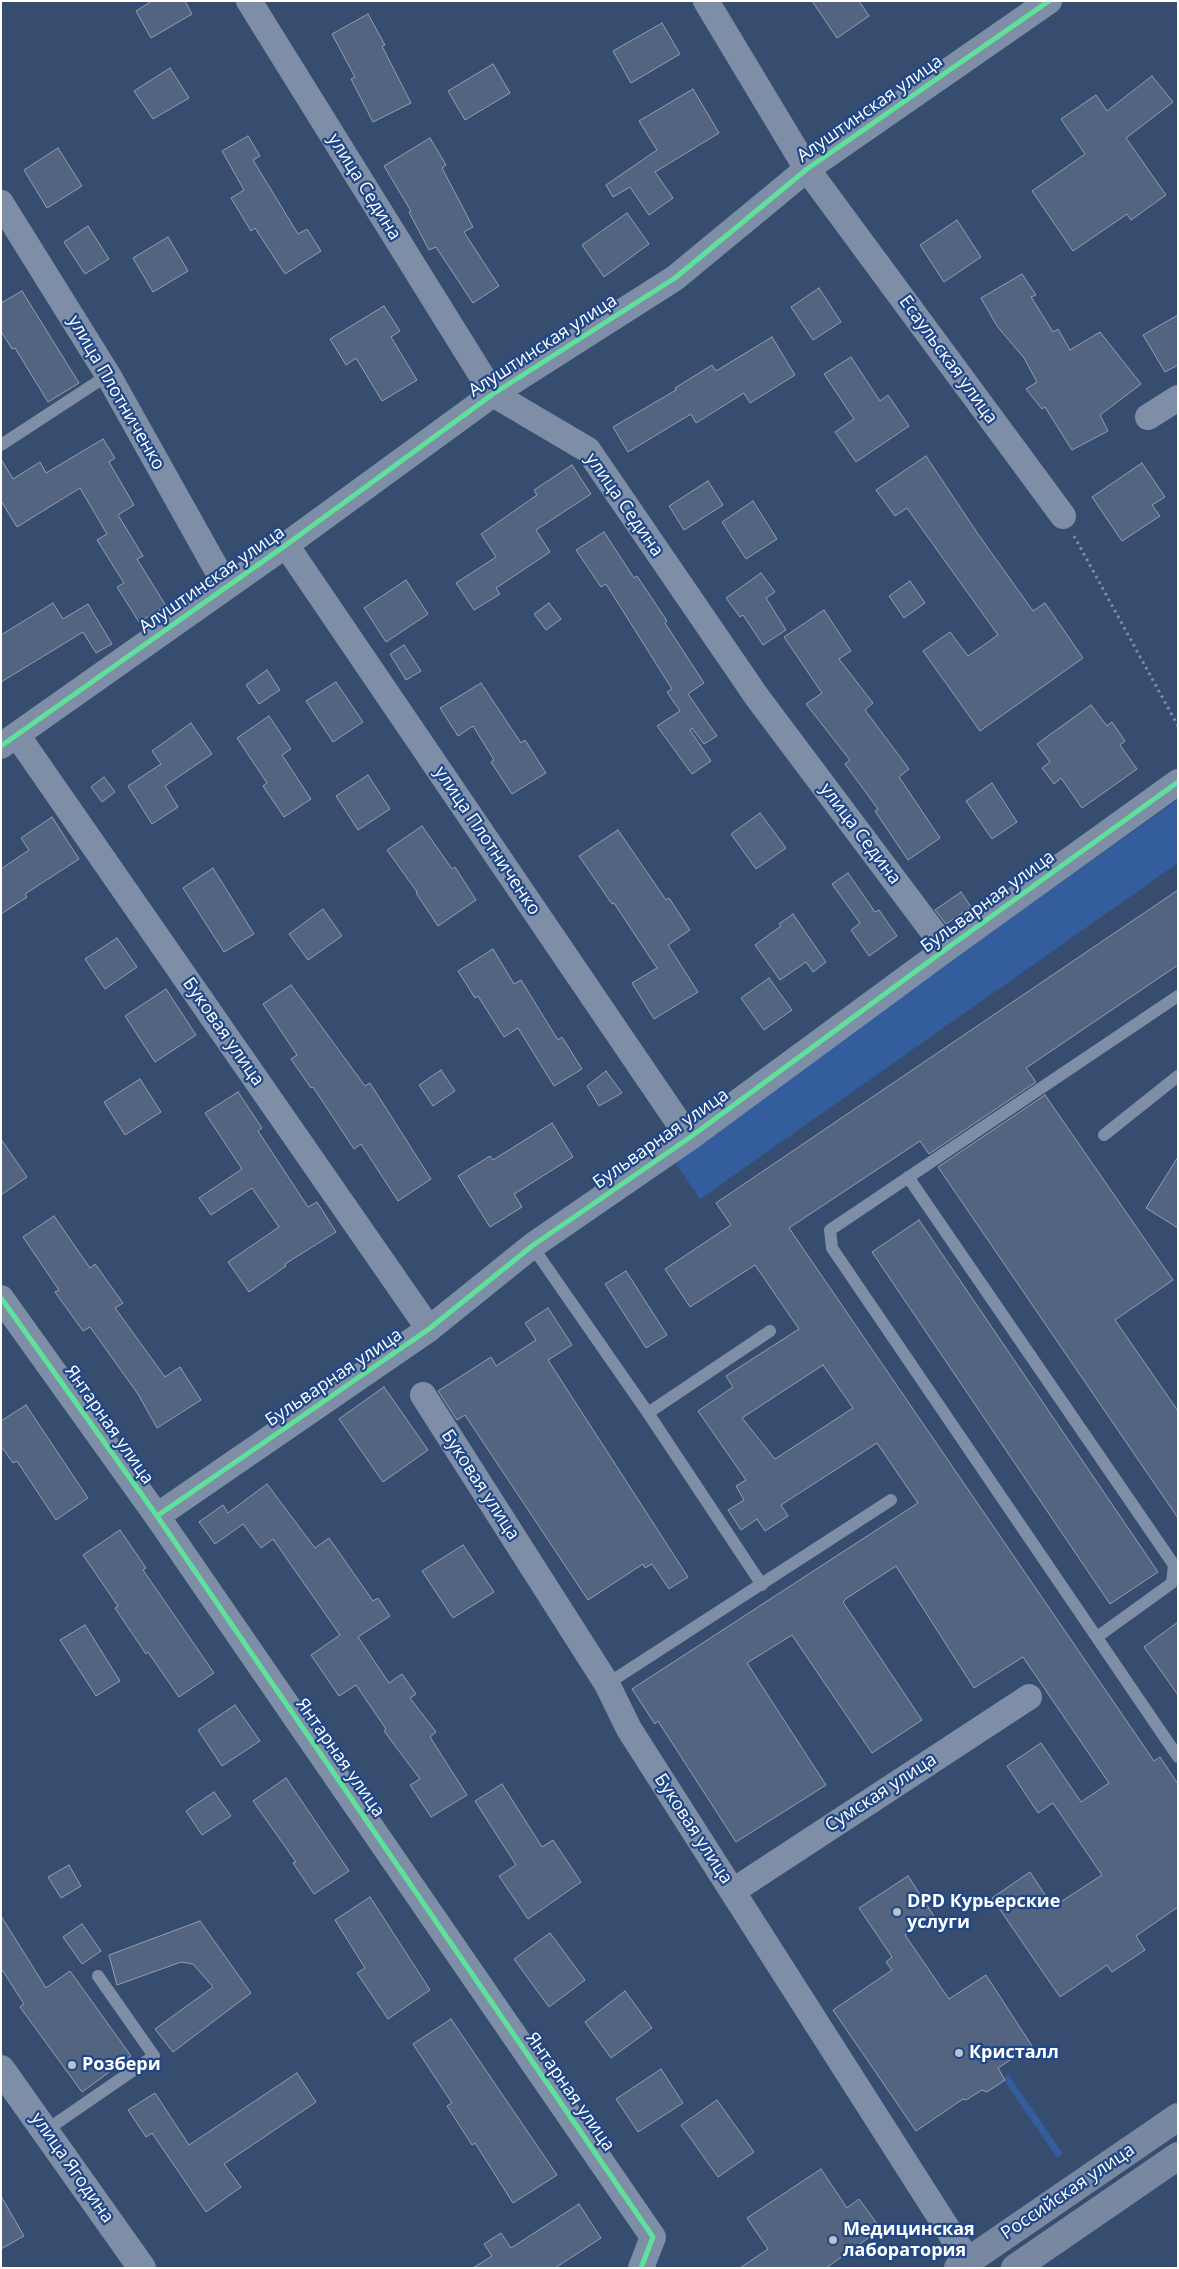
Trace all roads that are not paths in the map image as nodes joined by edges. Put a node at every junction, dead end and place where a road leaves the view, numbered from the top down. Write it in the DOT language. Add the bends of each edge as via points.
graph roads {
  1 [pos="249,1"];
  2 [pos="706,1"];
  3 [pos="1049,1"];
  4 [pos="807,169"];
  5 [pos="1,203"];
  6 [pos="108,375"];
  7 [pos="493,394"];
  8 [pos="1178,398"];
  9 [pos="1148,417"];
  10 [pos="1,446"];
  11 [pos="1063,516"];
  12 [pos="286,545"];
  13 [pos="226,586"];
  14 [pos="9,740"];
  15 [pos="1178,782"];
  16 [pos="946,949"];
  17 [pos="1178,996"];
  18 [pos="1178,1076"];
  19 [pos="1104,1135"];
  20 [pos="689,1138"];
  21 [pos="908,1177"];
  22 [pos="532,1246"];
  23 [pos="1,1298"];
  24 [pos="428,1329"];
  25 [pos="770,1331"];
  26 [pos="423,1395"];
  27 [pos="648,1413"];
  28 [pos="891,1500"];
  29 [pos="157,1516"];
  30 [pos="762,1586"];
  31 [pos="1097,1637"];
  32 [pos="607,1684"];
  33 [pos="1029,1697"];
  34 [pos="1178,1757"];
  35 [pos="733,1891"];
  36 [pos="98,1976"];
  37 [pos="1,2069"];
  38 [pos="1178,2117"];
  39 [pos="45,2131"];
  40 [pos="1178,2156"];
  41 [pos="963,2264"];
  42 [pos="142,2268"];
  43 [pos="641,2268"];
  44 [pos="1015,2268"];
  1 -- 7 [label="street, улица Седина"];
  2 -- 4 [label="street, Есаульская улица"];
  3 -- 4 [label="street, Алуштинская улица"];
  4 -- 7 [label="street, Алуштинская улица" via="675,278"];
  4 -- 11 [label="street, Есаульская улица"];
  5 -- 6 [label="street, улица Плотниченко"];
  6 -- 10 [label="lane"];
  6 -- 13 [label="street, улица Плотниченко"];
  7 -- 12 [label="street, Алуштинская улица"];
  7 -- 16 [label="street, улица Седина" via="588,450 757,697"];
  8 -- 9 [label="street"];
  12 -- 13 [label="street, Алуштинская улица"];
  12 -- 20 [label="street, улица Плотниченко"];
  13 -- 14 [label="street, Алуштинская улица"];
  14 -- 24 [label="street, Буковая улица"];
  15 -- 16 [label="street, Бульварная улица"];
  16 -- 20 [label="street, Бульварная улица"];
  17 -- 21 [label="lane"];
  18 -- 19 [label="lane"];
  20 -- 22 [label="street, Бульварная улица"];
  21 -- 31 [label="lane" via="1174,1565 1172,1583"];
  21 -- 31 [label="lane" via="830,1230 832,1248"];
  22 -- 24 [label="street, Бульварная улица"];
  22 -- 27 [label="lane"];
  23 -- 29 [label="street, Янтарная улица"];
  24 -- 29 [label="street, Бульварная улица"];
  25 -- 27 [label="lane"];
  26 -- 32 [label="street, Буковая улица"];
  27 -- 30 [label="lane"];
  28 -- 30 [label="lane"];
  29 -- 43 [label="street, Янтарная улица" via="653,2237"];
  30 -- 32 [label="lane"];
  31 -- 34 [label="lane"];
  32 -- 35 [label="street, Буковая улица" via="629,1729"];
  33 -- 35 [label="street, Сумская улица"];
  35 -- 41 [label="street, Буковая улица"];
  36 -- 39 [label="lane" via="154,2056"];
  37 -- 39 [label="street, улица Ягодина"];
  38 -- 41 [label="main road, Российская улица"];
  39 -- 42 [label="street, улица Ягодина"];
  40 -- 44 [label="main road, Российская улица"];
}
